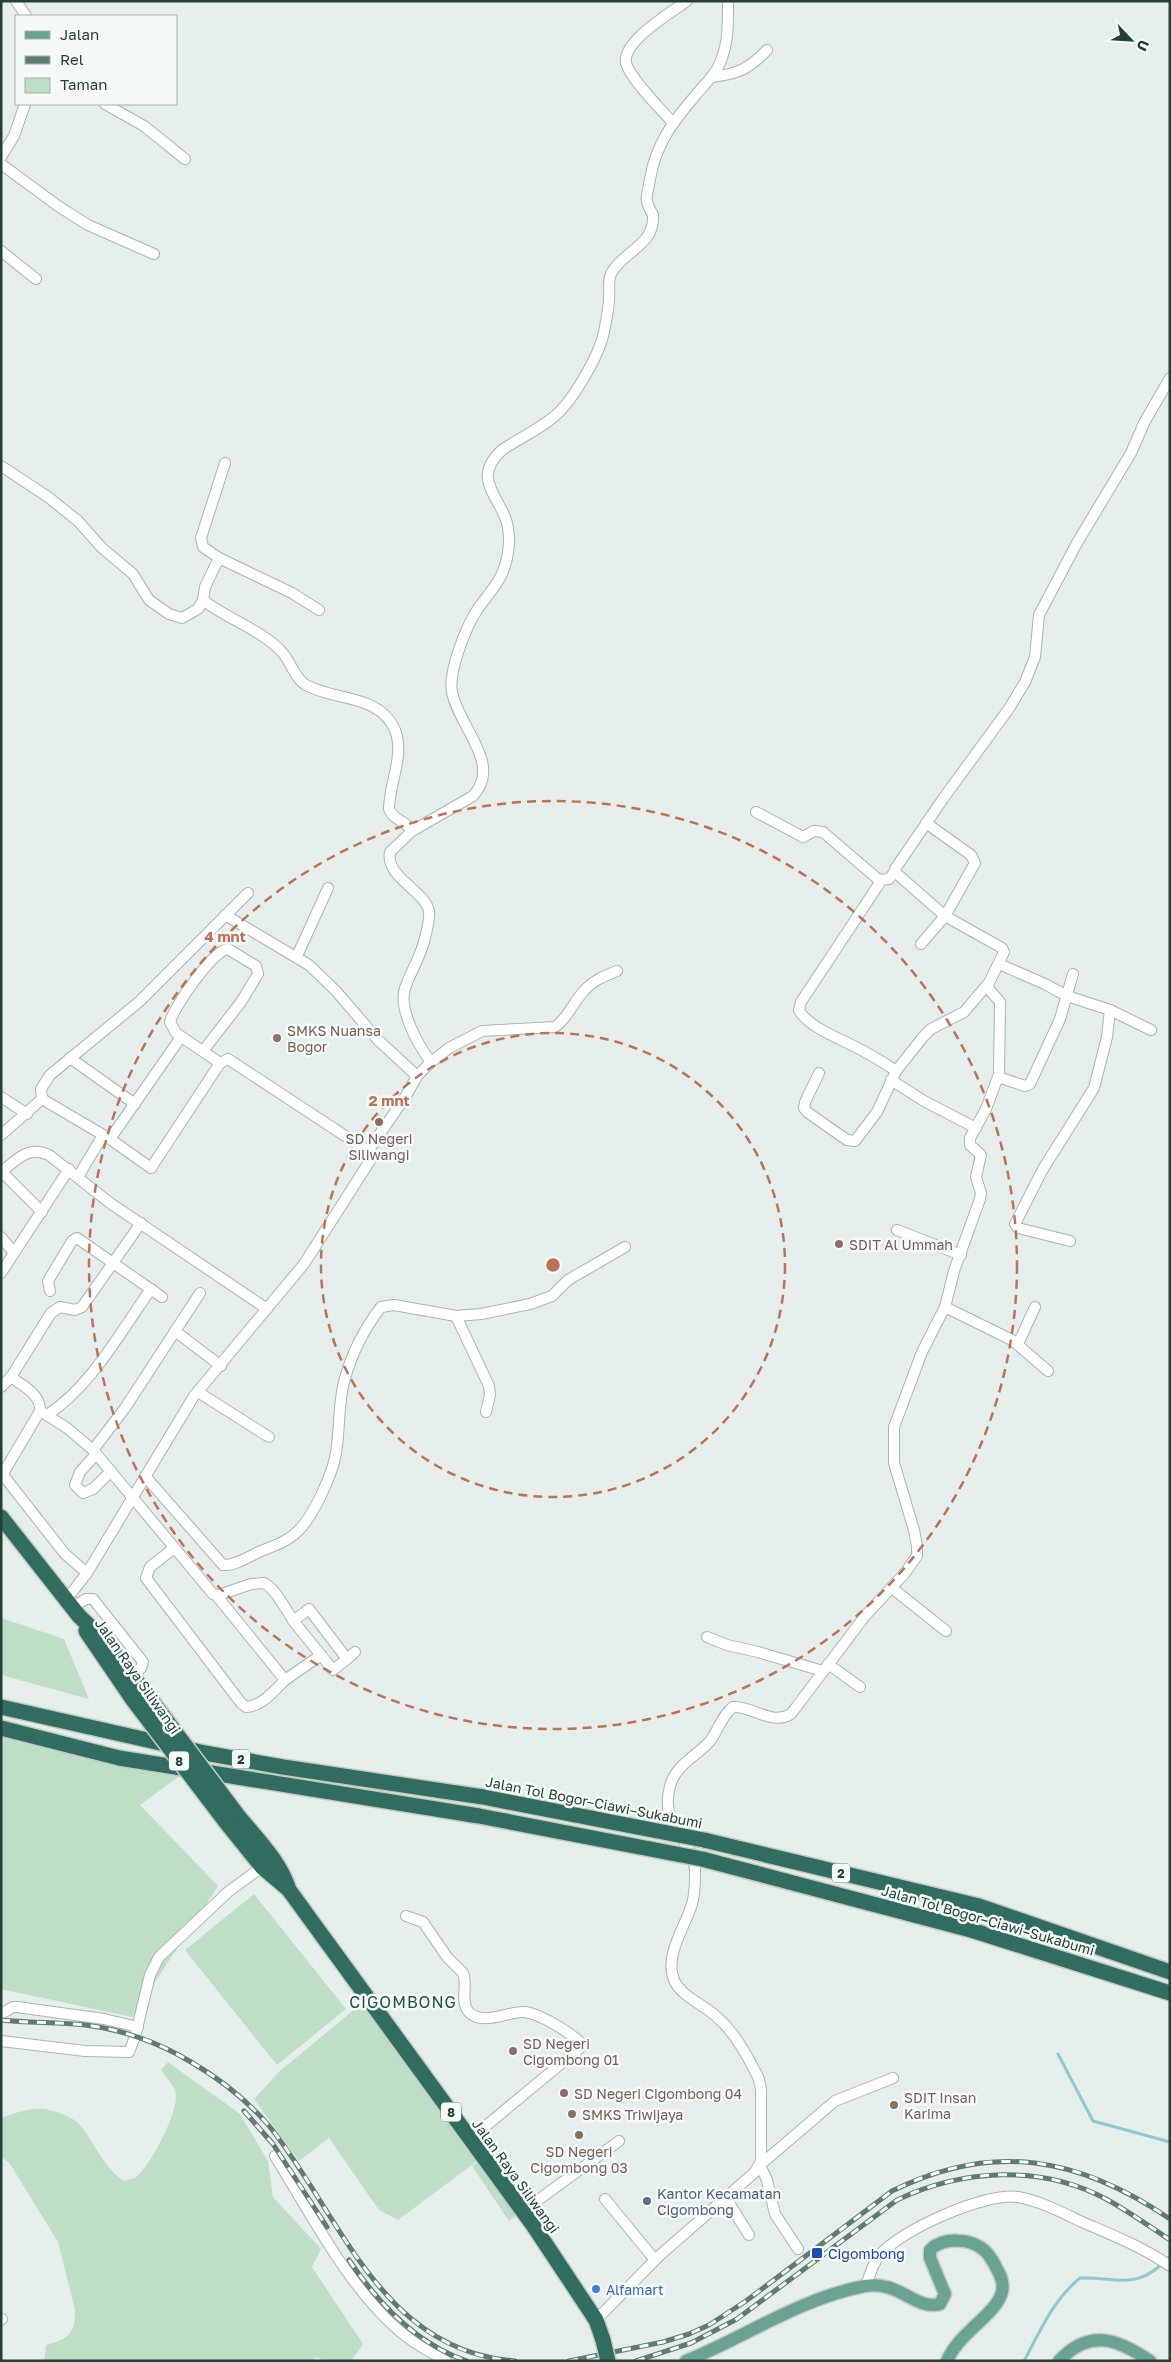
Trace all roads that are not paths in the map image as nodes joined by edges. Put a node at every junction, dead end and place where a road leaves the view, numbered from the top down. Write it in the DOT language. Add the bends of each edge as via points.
graph roads {
  1 [pos="16,1"];
  2 [pos="687,1"];
  3 [pos="728,1"];
  4 [pos="25,15"];
  5 [pos="767,50"];
  6 [pos="711,77"];
  7 [pos="25,105"];
  8 [pos="107,105"];
  9 [pos="673,123"];
  10 [pos="1,157"];
  11 [pos="185,159"];
  12 [pos="1,164"];
  13 [pos="1,251"];
  14 [pos="154,254"];
  15 [pos="36,279"];
  16 [pos="1170,378"];
  17 [pos="225,463"];
  18 [pos="1,466"];
  19 [pos="219,558"];
  20 [pos="203,600"];
  21 [pos="319,610"];
  22 [pos="756,812"];
  23 [pos="926,823"];
  24 [pos="412,831"];
  25 [pos="895,871"];
  26 [pos="881,881"];
  27 [pos="328,888"];
  28 [pos="248,893"];
  29 [pos="225,915"];
  30 [pos="945,916"];
  31 [pos="921,944"];
  32 [pos="297,956"];
  33 [pos="999,964"];
  34 [pos="617,971"];
  35 [pos="1074,974"];
  36 [pos="987,986"];
  37 [pos="1067,996"];
  38 [pos="1110,1010"];
  39 [pos="1151,1030"];
  40 [pos="181,1037"];
  41 [pos="203,1052"];
  42 [pos="70,1058"];
  43 [pos="431,1062"];
  44 [pos="220,1063"];
  45 [pos="819,1072"];
  46 [pos="894,1075"];
  47 [pos="417,1076"];
  48 [pos="998,1077"];
  49 [pos="1,1097"];
  50 [pos="42,1099"];
  51 [pos="135,1104"];
  52 [pos="26,1114"];
  53 [pos="976,1128"];
  54 [pos="1,1135"];
  55 [pos="107,1137"];
  56 [pos="368,1151"];
  57 [pos="69,1169"];
  58 [pos="2,1172"];
  59 [pos="78,1177"];
  60 [pos="42,1212"];
  61 [pos="141,1223"];
  62 [pos="897,1230"];
  63 [pos="1,1237"];
  64 [pos="1070,1241"];
  65 [pos="625,1246"];
  66 [pos="14,1253"];
  67 [pos="961,1255"];
  68 [pos="113,1263"];
  69 [pos="1,1273"];
  70 [pos="151,1289"];
  71 [pos="50,1291"];
  72 [pos="200,1293"];
  73 [pos="162,1297"];
  74 [pos="945,1307"];
  75 [pos="1035,1307"];
  76 [pos="267,1309"];
  77 [pos="456,1316"];
  78 [pos="175,1330"];
  79 [pos="1018,1344"];
  80 [pos="221,1366"];
  81 [pos="1048,1371"];
  82 [pos="11,1377"];
  83 [pos="1,1387"];
  84 [pos="198,1392"];
  85 [pos="486,1412"];
  86 [pos="43,1413"];
  87 [pos="269,1437"];
  88 [pos="95,1452"];
  89 [pos="111,1471"];
  90 [pos="2,1476"];
  91 [pos="145,1476"];
  92 [pos="132,1498"];
  93 [pos="1,1517"];
  94 [pos="174,1548"];
  95 [pos="87,1572"];
  96 [pos="892,1588"];
  97 [pos="216,1595"];
  98 [pos="72,1608"];
  99 [pos="293,1621"];
  100 [pos="946,1631"];
  101 [pos="708,1638"];
  102 [pos="321,1655"];
  103 [pos="825,1667"];
  104 [pos="132,1676"];
  105 [pos="285,1680"];
  106 [pos="860,1687"];
  107 [pos="139,1696"];
  108 [pos="1,1707"];
  109 [pos="1,1728"];
  110 [pos="267,1863"];
  111 [pos="406,1916"];
  112 [pos="1170,1972"];
  113 [pos="1170,1993"];
  114 [pos="5,2011"];
  115 [pos="138,2027"];
  116 [pos="1,2041"];
  117 [pos="893,2078"];
  118 [pos="470,2140"];
  119 [pos="619,2141"];
  120 [pos="275,2156"];
  121 [pos="760,2165"];
  122 [pos="726,2198"];
  123 [pos="605,2199"];
  124 [pos="523,2212"];
  125 [pos="749,2235"];
  126 [pos="798,2249"];
  127 [pos="655,2260"];
  128 [pos="1170,2266"];
  129 [pos="866,2286"];
  130 [pos="596,2320"];
  131 [pos="446,2361"];
  132 [pos="608,2361"];
  133 [pos="686,2361"];
  134 [pos="947,2361"];
  135 [pos="1059,2361"];
  136 [pos="1150,2361"];
  1 -- 4 [label="street"];
  2 -- 9 [label="street" via="649,28 626,57 626,65"];
  3 -- 6 [label="street" via="727,39"];
  5 -- 6 [label="street" via="752,66 733,75"];
  6 -- 9 [label="street"];
  7 -- 10 [label="street" via="14,136"];
  8 -- 11 [label="street" via="144,126"];
  9 -- 24 [label="street" via="656,152 645,196 653,215 652,225 643,243 612,272 604,333 588,368 571,398 555,416 502,450 490,466 488,486 507,523 508,556 498,583 472,620 455,665 452,684 455,702 479,752 482,782 473,796"];
  12 -- 14 [label="street" via="88,225"];
  13 -- 15 [label="street"];
  16 -- 23 [label="street" via="1039,615 1035,657 1025,682"];
  17 -- 19 [label="street" via="200,542"];
  18 -- 20 [label="street" via="48,497 82,525 102,548 133,574 143,594 158,608 182,618 198,609"];
  19 -- 20 [label="street" via="205,587"];
  19 -- 21 [label="street"];
  20 -- 24 [label="street" via="274,644 304,684 364,703 386,717 396,732 398,749 389,809"];
  22 -- 26 [label="street" via="803,837 816,830 823,832"];
  23 -- 25 [label="street"];
  23 -- 30 [label="street" via="971,855 975,863"];
  24 -- 43 [label="street" via="392,849 389,856 395,870 424,901 429,911 423,946 404,996 412,1035"];
  25 -- 26 [label="street" via="889,879"];
  25 -- 30 [label="street"];
  26 -- 46 [label="street" via="798,1010 825,1031 867,1052"];
  27 -- 32 [label="street"];
  28 -- 29 [label="street"];
  29 -- 32 [label="street"];
  29 -- 42 [label="street" via="140,1001"];
  30 -- 31 [label="street"];
  30 -- 33 [label="street" via="1002,948 1004,954"];
  32 -- 47 [label="street" via="324,978 378,1040"];
  33 -- 36 [label="street"];
  33 -- 37 [label="street"];
  34 -- 43 [label="street" via="595,981 555,1027 482,1032 449,1048"];
  35 -- 37 [label="street"];
  36 -- 46 [label="street" via="964,1012 926,1033"];
  36 -- 48 [label="street" via="1000,1002"];
  37 -- 38 [label="street"];
  37 -- 48 [label="street" via="1054,1032 1028,1085"];
  38 -- 39 [label="street"];
  38 -- 64 [label="street" via="1094,1088 1043,1169 1015,1224 1018,1228"];
  40 -- 41 [label="street"];
  40 -- 41 [label="street" via="171,1026 172,1013 216,954 228,949 246,959 257,968 256,978"];
  40 -- 51 [label="street"];
  41 -- 44 [label="street"];
  42 -- 50 [label="street" via="46,1080"];
  42 -- 51 [label="street"];
  43 -- 47 [label="street"];
  44 -- 55 [label="street" via="151,1168"];
  44 -- 56 [label="street" via="231,1060"];
  45 -- 46 [label="street" via="804,1108 852,1142 858,1139 877,1112"];
  46 -- 53 [label="street" via="924,1101"];
  47 -- 56 [label="street"];
  48 -- 53 [label="street"];
  49 -- 52 [label="street"];
  50 -- 52 [label="street"];
  50 -- 55 [label="street"];
  51 -- 55 [label="street"];
  52 -- 54 [label="street"];
  53 -- 67 [label="street" via="969,1142 981,1155 976,1177 981,1195"];
  55 -- 59 [label="street"];
  56 -- 76 [label="street" via="371,1160 304,1264"];
  57 -- 58 [label="street" via="49,1155 32,1151 26,1152"];
  57 -- 59 [label="street"];
  57 -- 60 [label="street"];
  58 -- 60 [label="street"];
  59 -- 61 [label="street"];
  60 -- 66 [label="street"];
  61 -- 68 [label="street"];
  61 -- 76 [label="street"];
  62 -- 67 [label="street"];
  63 -- 66 [label="street"];
  65 -- 77 [label="street" via="568,1280 542,1301 488,1313"];
  66 -- 69 [label="street"];
  67 -- 74 [label="street"];
  68 -- 70 [label="street"];
  68 -- 71 [label="street" via="80,1239 74,1239 48,1281"];
  68 -- 82 [label="street" via="80,1309 54,1309"];
  70 -- 73 [label="street"];
  70 -- 86 [label="street" via="76,1392 66,1402"];
  72 -- 78 [label="street"];
  74 -- 79 [label="street"];
  74 -- 96 [label="street" via="926,1343 894,1427 894,1464 917,1551 915,1561"];
  75 -- 79 [label="street"];
  76 -- 80 [label="street"];
  77 -- 85 [label="street" via="489,1386"];
  77 -- 91 [label="street" via="394,1305 381,1307 348,1368 332,1467 306,1521 293,1535 277,1544 223,1566"];
  78 -- 80 [label="street"];
  78 -- 88 [label="street"];
  79 -- 81 [label="street"];
  80 -- 84 [label="street"];
  82 -- 83 [label="street"];
  82 -- 86 [label="street" via="36,1397"];
  84 -- 87 [label="street"];
  84 -- 91 [label="street"];
  86 -- 88 [label="street" via="76,1434"];
  86 -- 90 [label="street"];
  88 -- 89 [label="street"];
  88 -- 89 [label="street" via="76,1477 77,1489 83,1493 89,1491"];
  89 -- 92 [label="street"];
  90 -- 95 [label="street" via="65,1554"];
  91 -- 92 [label="street"];
  92 -- 94 [label="street"];
  92 -- 95 [label="street"];
  93 -- 98 [label="highway, Jalan Raya Siliwangi / 8"];
  94 -- 97 [label="street"];
  94 -- 105 [label="street" via="150,1568 146,1578 240,1703 252,1707 277,1690"];
  95 -- 98 [label="street"];
  96 -- 100 [label="street"];
  96 -- 103 [label="street" via="870,1609"];
  97 -- 99 [label="street" via="264,1583"];
  97 -- 105 [label="street"];
  98 -- 104 [label="highway, Jalan Raya Siliwangi / 8"];
  98 -- 104 [label="street" via="86,1599 93,1599 143,1662"];
  98 -- 107 [label="highway, Jalan Raya Siliwangi / 8" via="91,1640"];
  99 -- 102 [label="street"];
  99 -- 102 [label="street" via="309,1610 351,1656 333,1670"];
  101 -- 103 [label="street" via="727,1646"];
  102 -- 105 [label="street"];
  103 -- 106 [label="street"];
  103 -- 121 [label="street" via="795,1710 786,1717 774,1718 740,1707 731,1709 709,1742 676,1771 667,1798 671,1821 695,1865 693,1901 671,1960 671,1970 679,1989 723,2022 759,2079"];
  104 -- 107 [label="highway, Jalan Raya Siliwangi / 8"];
  107 -- 110 [label="highway, Jalan Raya Siliwangi / 8, bridge"];
  108 -- 112 [label="highway, Jalan Tol Bogor–Ciawi–Sukabumi / 2, bridge" via="205,1753 483,1797 704,1840 979,1906"];
  109 -- 113 [label="highway, Jalan Tol Bogor–Ciawi–Sukabumi / 2, bridge" via="119,1758 479,1816 702,1859 971,1930"];
  110 -- 115 [label="street" via="228,1892 159,1957 150,1976"];
  110 -- 118 [label="highway, Jalan Raya Siliwangi / 8"];
  111 -- 118 [label="street" via="423,1922 446,1957 463,1973 468,2012 482,2017 523,2012 539,2016 582,2044"];
  114 -- 115 [label="street" via="17,2007"];
  115 -- 116 [label="street" via="131,2050 126,2053"];
  117 -- 121 [label="street" via="835,2100"];
  118 -- 124 [label="highway, Jalan Raya Siliwangi / 8"];
  119 -- 124 [label="street"];
  120 -- 131 [label="street" via="332,2247 374,2306 407,2337"];
  121 -- 122 [label="street"];
  121 -- 126 [label="street" via="768,2180 775,2214"];
  122 -- 125 [label="street"];
  122 -- 127 [label="street"];
  123 -- 127 [label="street"];
  124 -- 130 [label="highway, Jalan Raya Siliwangi / 8"];
  127 -- 130 [label="street"];
  128 -- 129 [label="street" via="1152,2253 1029,2200 995,2198 961,2208 911,2231 887,2247 878,2256"];
  129 -- 133 [label="main road" via="809,2303"];
  129 -- 134 [label="main road" via="888,2286 924,2304 940,2304 945,2294 930,2258 930,2250 957,2241 984,2250 1002,2280 1000,2296 991,2310 956,2344"];
  130 -- 132 [label="highway, Jalan Raya Siliwangi / 8, bridge"];
  135 -- 136 [label="main road" via="1076,2346 1099,2339 1129,2348"];
}
